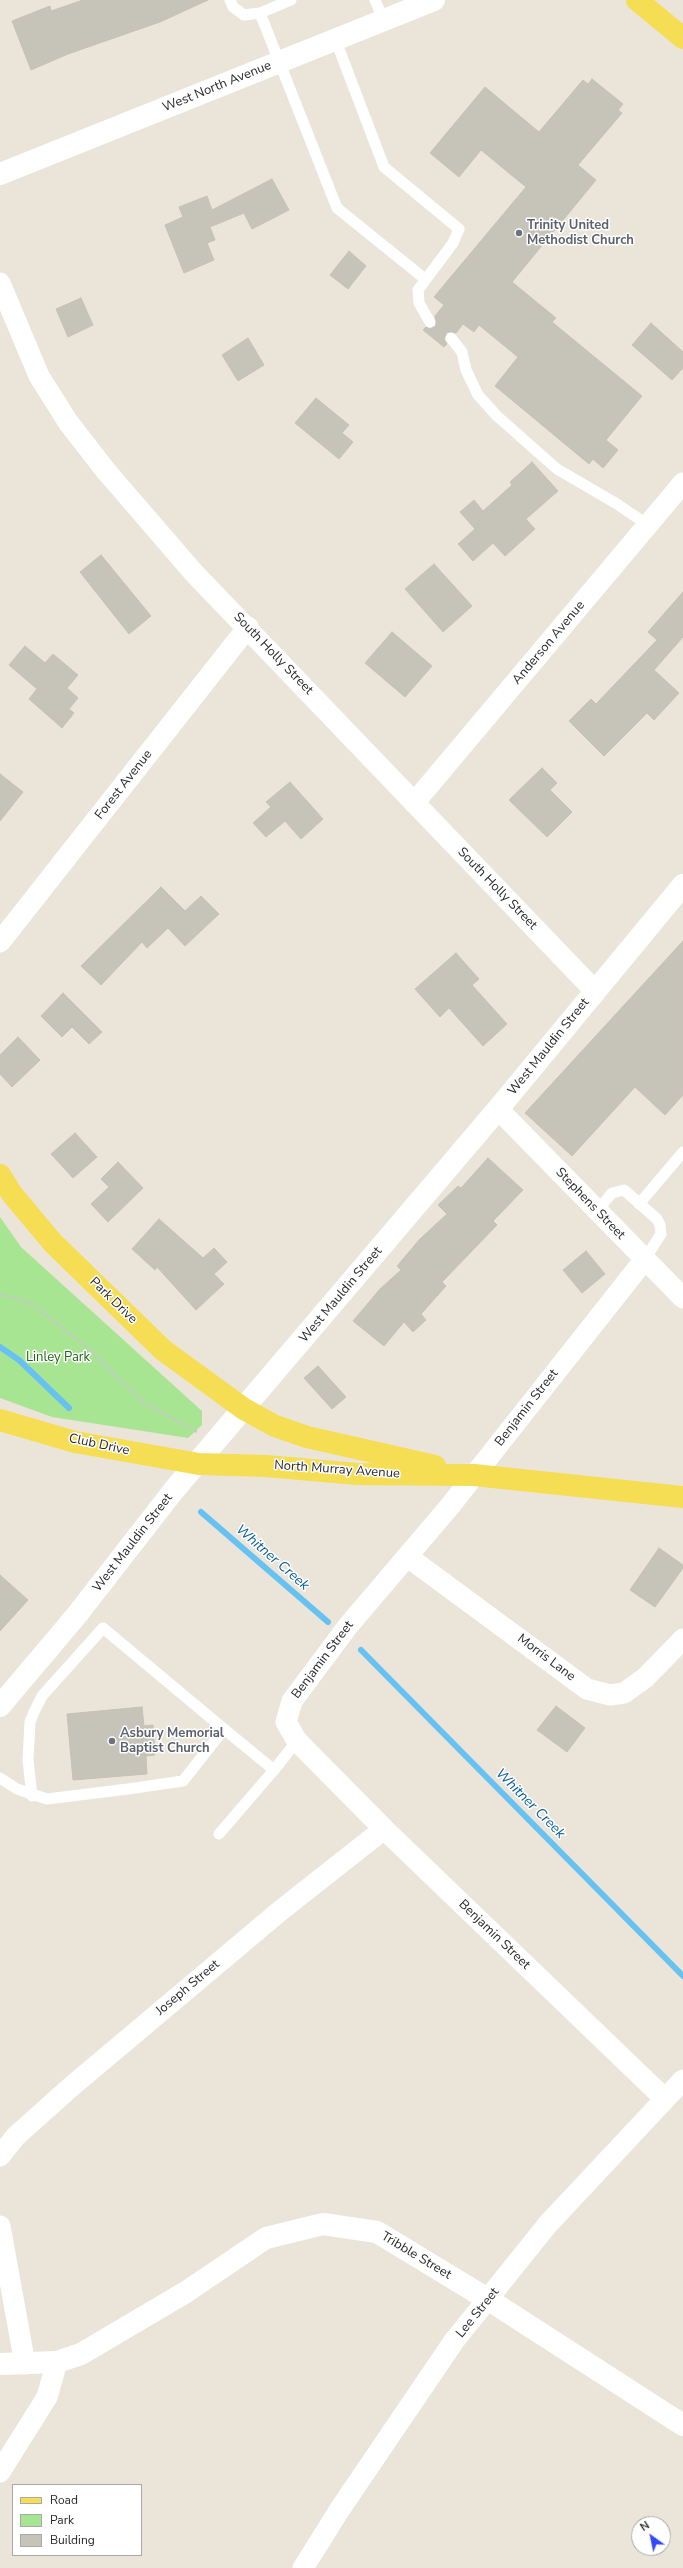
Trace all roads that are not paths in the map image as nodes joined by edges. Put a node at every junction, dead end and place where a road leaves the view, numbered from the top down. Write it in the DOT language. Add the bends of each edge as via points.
graph roads {
  1 [pos="230,0"];
  2 [pos="291,0"];
  3 [pos="376,0"];
  4 [pos="434,0"];
  5 [pos="637,0"];
  6 [pos="260,13"];
  7 [pos="384,21"];
  8 [pos="683,38"];
  9 [pos="336,41"];
  10 [pos="280,63"];
  11 [pos="0,174"];
  12 [pos="425,279"];
  13 [pos="0,283"];
  14 [pos="430,322"];
  15 [pos="451,338"];
  16 [pos="683,483"];
  17 [pos="648,525"];
  18 [pos="248,627"];
  19 [pos="414,803"];
  20 [pos="683,885"];
  21 [pos="0,942"];
  22 [pos="595,991"];
  23 [pos="498,1109"];
  24 [pos="683,1152"];
  25 [pos="0,1175"];
  26 [pos="639,1204"];
  27 [pos="597,1211"];
  28 [pos="645,1259"];
  29 [pos="683,1298"];
  30 [pos="244,1409"];
  31 [pos="0,1420"];
  32 [pos="199,1464"];
  33 [pos="474,1475"];
  34 [pos="683,1497"];
  35 [pos="408,1557"];
  36 [pos="683,1639"];
  37 [pos="0,1706"];
  38 [pos="224,1729"];
  39 [pos="297,1741"];
  40 [pos="274,1770"];
  41 [pos="0,1778"];
  42 [pos="32,1796"];
  43 [pos="384,1829"];
  44 [pos="219,1834"];
  45 [pos="683,2080"];
  46 [pos="666,2099"];
  47 [pos="0,2156"];
  48 [pos="0,2226"];
  49 [pos="489,2300"];
  50 [pos="57,2362"];
  51 [pos="0,2364"];
  52 [pos="25,2364"];
  53 [pos="683,2425"];
  54 [pos="0,2472"];
  55 [pos="303,2568"];
  1 -- 6 [label="lane" via="233,7 244,15"];
  2 -- 6 [label="lane"];
  3 -- 7 [label="lane"];
  4 -- 7 [label="street, West North Avenue"];
  5 -- 8 [label="main road"];
  6 -- 10 [label="lane"];
  7 -- 9 [label="street, West North Avenue"];
  9 -- 10 [label="street, West North Avenue"];
  9 -- 12 [label="lane" via="384,167 459,229 453,243"];
  10 -- 11 [label="street, West North Avenue"];
  10 -- 12 [label="lane" via="337,208"];
  12 -- 14 [label="lane" via="418,290 419,304"];
  13 -- 18 [label="street, South Holly Street" via="39,376 68,422 106,471 189,567"];
  15 -- 17 [label="lane" via="462,352 466,370 478,395 497,416 557,469"];
  16 -- 17 [label="street, Anderson Avenue"];
  17 -- 19 [label="street, Anderson Avenue"];
  18 -- 19 [label="street, South Holly Street"];
  18 -- 21 [label="street, Forest Avenue"];
  19 -- 22 [label="street, South Holly Street"];
  20 -- 22 [label="street, West Mauldin Street"];
  22 -- 23 [label="street, West Mauldin Street"];
  23 -- 27 [label="street, Stephens Street"];
  23 -- 30 [label="street, West Mauldin Street"];
  24 -- 26 [label="lane"];
  25 -- 30 [label="main road, Park Drive" via="12,1194 53,1243 163,1350"];
  26 -- 27 [label="lane" via="624,1190 618,1190"];
  26 -- 28 [label="lane" via="660,1225 661,1234"];
  27 -- 28 [label="street, Stephens Street"];
  28 -- 29 [label="street, Stephens Street"];
  28 -- 33 [label="street, Benjamin Street"];
  30 -- 32 [label="street, West Mauldin Street"];
  30 -- 33 [label="main road, North Murray Avenue" via="275,1426 307,1437"];
  31 -- 32 [label="main road, Club Drive" via="75,1442"];
  32 -- 33 [label="main road, North Murray Avenue" via="266,1466 357,1474"];
  32 -- 37 [label="street, West Mauldin Street" via="174,1490 76,1616"];
  33 -- 34 [label="main road, North Murray Avenue"];
  33 -- 35 [label="street, Benjamin Street"];
  35 -- 36 [label="street, Morris Lane" via="587,1689 610,1695 624,1693 645,1678"];
  35 -- 39 [label="street, Benjamin Street" via="348,1626 292,1701 286,1722"];
  38 -- 40 [label="lane"];
  38 -- 42 [label="lane" via="183,1781 47,1799"];
  38 -- 42 [label="lane" via="103,1628 42,1696 30,1722 28,1760"];
  39 -- 40 [label="lane"];
  39 -- 43 [label="street, Benjamin Street"];
  40 -- 44 [label="lane"];
  41 -- 42 [label="lane"];
  43 -- 46 [label="street, Benjamin Street"];
  43 -- 47 [label="street, Joseph Street" via="280,1911 72,2086 16,2136"];
  45 -- 46 [label="street, Lee Street"];
  46 -- 49 [label="street, Lee Street" via="548,2224"];
  48 -- 52 [label="street"];
  49 -- 50 [label="street, Tribble Street" via="377,2232 323,2224 266,2238 173,2300 81,2354"];
  49 -- 53 [label="street, Tribble Street"];
  49 -- 55 [label="street, Lee Street" via="454,2341"];
  50 -- 52 [label="street, Tribble Street"];
  50 -- 54 [label="street" via="47,2397"];
  51 -- 52 [label="street, Tribble Street"];
}
